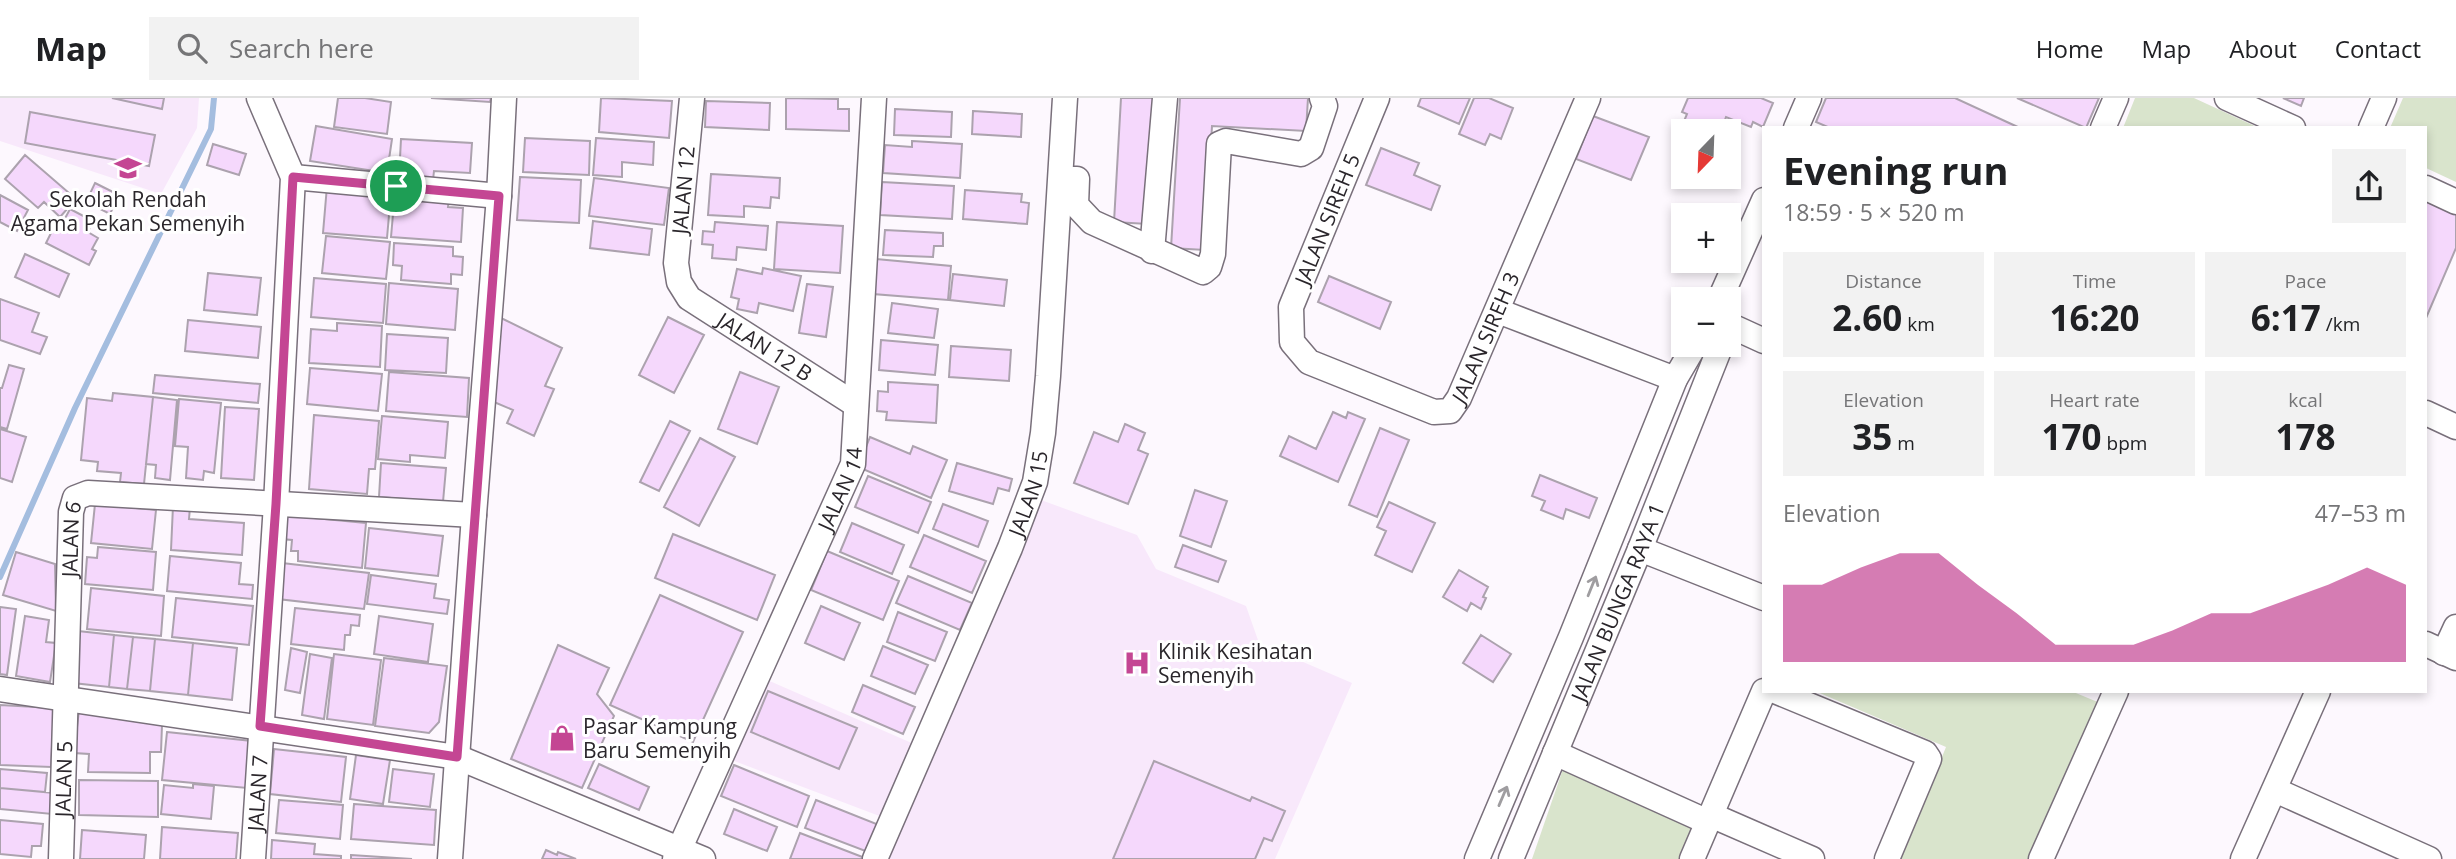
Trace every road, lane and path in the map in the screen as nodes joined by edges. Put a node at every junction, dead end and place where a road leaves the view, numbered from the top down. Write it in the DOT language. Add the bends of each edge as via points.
graph roads {
  1 [pos="259,98"];
  2 [pos="504,98"];
  3 [pos="692,98"];
  4 [pos="874,98"];
  5 [pos="1065,98"];
  6 [pos="1165,98"];
  7 [pos="1322,98"];
  8 [pos="1377,98"];
  9 [pos="1588,98"];
  10 [pos="1809,98"];
  11 [pos="2116,98"];
  12 [pos="2227,98"];
  13 [pos="2384,98"];
  14 [pos="1797,126"];
  15 [pos="2104,126"];
  16 [pos="2289,126"];
  17 [pos="2372,126"];
  18 [pos="293,177"];
  19 [pos="1061,179"];
  20 [pos="2427,188"];
  21 [pos="499,196"];
  22 [pos="2456,202"];
  23 [pos="1762,204"];
  24 [pos="1152,251"];
  25 [pos="679,282"];
  26 [pos="1725,287"];
  27 [pos="1498,311"];
  28 [pos="1741,330"];
  29 [pos="1762,340"];
  30 [pos="1292,342"];
  31 [pos="1688,357"];
  32 [pos="1716,357"];
  33 [pos="1675,379"];
  34 [pos="856,405"];
  35 [pos="2427,413"];
  36 [pos="2456,427"];
  37 [pos="276,504"];
  38 [pos="474,515"];
  39 [pos="1640,549"];
  40 [pos="1762,597"];
  41 [pos="2456,627"];
  42 [pos="2442,652"];
  43 [pos="0,689"];
  44 [pos="1763,693"];
  45 [pos="1780,693"];
  46 [pos="2110,693"];
  47 [pos="2317,693"];
  48 [pos="64,698"];
  49 [pos="260,726"];
  50 [pos="1555,753"];
  51 [pos="457,757"];
  52 [pos="2275,790"];
  53 [pos="1709,819"];
  54 [pos="677,854"];
  55 [pos="1480,858"];
  56 [pos="61,859"];
  57 [pos="253,859"];
  58 [pos="450,859"];
  59 [pos="703,859"];
  60 [pos="875,859"];
  61 [pos="1511,859"];
  62 [pos="1692,859"];
  63 [pos="1812,859"];
  64 [pos="1887,859"];
  65 [pos="2041,859"];
  66 [pos="2243,859"];
  67 [pos="2429,859"];
  1 -- 18 [label="street"];
  2 -- 21 [label="street"];
  3 -- 25 [label="street, JALAN 12" via="676,263"];
  4 -- 34 [label="street, JALAN 14"];
  5 -- 19 [label="street, JALAN 15"];
  6 -- 24 [label="street"];
  7 -- 24 [label="street" via="1325,106 1311,148 1301,154 1226,141 1219,144 1209,267 1203,272"];
  8 -- 30 [label="street, JALAN SIREH 5" via="1291,307"];
  9 -- 27 [label="street, JALAN SIREH 3"];
  10 -- 14 [label="street"];
  11 -- 15 [label="street"];
  12 -- 16 [label="street"];
  13 -- 17 [label="street"];
  18 -- 21 [label="street"];
  18 -- 37 [label="street, JALAN 7"];
  19 -- 24 [label="street" via="1077,179 1076,205 1092,222"];
  19 -- 60 [label="street, JALAN 15" via="1043,433 1035,482"];
  20 -- 22 [label="street"];
  21 -- 38 [label="street"];
  23 -- 26 [label="street"];
  25 -- 34 [label="street, JALAN 12 B" via="689,298"];
  27 -- 30 [label="street, JALAN SIREH 3" via="1450,411 1434,412 1310,362"];
  27 -- 33 [label="street"];
  28 -- 29 [label="street"];
  31 -- 33 [label="street"];
  32 -- 39 [label="street, JALAN BUNGA RAYA 1"];
  55 -- 33 [label="street, one-way"];
  34 -- 54 [label="street, JALAN 14" via="853,464"];
  35 -- 36 [label="street"];
  37 -- 38 [label="street"];
  37 -- 48 [label="street, JALAN 6" via="88,493 75,498"];
  37 -- 49 [label="street, JALAN 7"];
  38 -- 51 [label="street"];
  39 -- 40 [label="street"];
  39 -- 50 [label="street, JALAN BUNGA RAYA 1"];
  41 -- 42 [label="street"];
  43 -- 48 [label="street"];
  44 -- 53 [label="street"];
  45 -- 64 [label="street" via="1925,753 1929,759"];
  46 -- 65 [label="street"];
  47 -- 52 [label="street"];
  48 -- 49 [label="street"];
  48 -- 56 [label="street, JALAN 5"];
  49 -- 51 [label="street"];
  49 -- 57 [label="street, JALAN 7"];
  50 -- 53 [label="street"];
  50 -- 61 [label="street, JALAN BUNGA RAYA 1"];
  51 -- 54 [label="street"];
  51 -- 58 [label="street"];
  52 -- 66 [label="street"];
  52 -- 67 [label="street"];
  53 -- 62 [label="street"];
  53 -- 63 [label="street"];
  54 -- 59 [label="street"];
}
